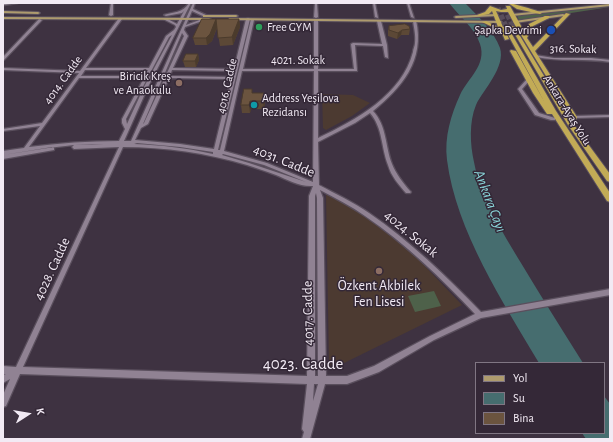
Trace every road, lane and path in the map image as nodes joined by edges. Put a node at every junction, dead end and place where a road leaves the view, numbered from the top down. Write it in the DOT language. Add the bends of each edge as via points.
graph roads {
  1 [pos="17,3"];
  2 [pos="112,3"];
  3 [pos="190,3"];
  4 [pos="194,3"];
  5 [pos="316,3"];
  6 [pos="374,3"];
  7 [pos="408,3"];
  8 [pos="502,3"];
  9 [pos="508,3"];
  10 [pos="5,4"];
  11 [pos="491,5"];
  12 [pos="610,5"];
  13 [pos="190,8"];
  14 [pos="504,8"];
  15 [pos="610,9"];
  16 [pos="3,12"];
  17 [pos="511,12"];
  18 [pos="540,13"];
  19 [pos="568,14"];
  20 [pos="92,15"];
  21 [pos="111,15"];
  22 [pos="496,15"];
  23 [pos="479,16"];
  24 [pos="165,17"];
  25 [pos="182,17"];
  26 [pos="189,17"];
  27 [pos="206,17"];
  28 [pos="547,17"];
  29 [pos="3,18"];
  30 [pos="39,18"];
  31 [pos="316,18"];
  32 [pos="120,19"];
  33 [pos="250,19"];
  34 [pos="378,19"];
  35 [pos="414,19"];
  36 [pos="484,22"];
  37 [pos="500,22"];
  38 [pos="516,22"];
  39 [pos="176,29"];
  40 [pos="184,29"];
  41 [pos="511,30"];
  42 [pos="525,38"];
  43 [pos="384,45"];
  44 [pos="534,53"];
  45 [pos="387,57"];
  46 [pos="3,59"];
  47 [pos="610,61"];
  48 [pos="151,69"];
  49 [pos="3,70"];
  50 [pos="83,70"];
  51 [pos="171,70"];
  52 [pos="238,70"];
  53 [pos="316,70"];
  54 [pos="78,77"];
  55 [pos="146,77"];
  56 [pos="168,77"];
  57 [pos="233,78"];
  58 [pos="528,80"];
  59 [pos="370,110"];
  60 [pos="610,116"];
  61 [pos="574,117"];
  62 [pos="553,119"];
  63 [pos="44,124"];
  64 [pos="139,127"];
  65 [pos="568,127"];
  66 [pos="127,129"];
  67 [pos="3,130"];
  68 [pos="316,140"];
  69 [pos="132,143"];
  70 [pos="122,144"];
  71 [pos="25,151"];
  72 [pos="215,152"];
  73 [pos="3,153"];
  74 [pos="221,154"];
  75 [pos="3,157"];
  76 [pos="610,179"];
  77 [pos="316,186"];
  78 [pos="408,192"];
  79 [pos="610,198"];
  80 [pos="610,292"];
  81 [pos="480,315"];
  82 [pos="3,370"];
  83 [pos="18,371"];
  84 [pos="3,379"];
  85 [pos="311,380"];
  86 [pos="322,381"];
  87 [pos="3,403"];
  88 [pos="306,439"];
  1 -- 10 [label="street"];
  2 -- 21 [label="street"];
  3 -- 13 [label="street"];
  4 -- 13 [label="street"];
  5 -- 31 [label="street, 4017. Cadde"];
  6 -- 34 [label="street"];
  7 -- 35 [label="street"];
  8 -- 14 [label="highway"];
  9 -- 17 [label="highway"];
  9 -- 18 [label="highway"];
  11 -- 17 [label="highway" via="501,12"];
  11 -- 22 [label="highway"];
  11 -- 23 [label="highway" via="487,13"];
  12 -- 18 [label="main road"];
  13 -- 24 [label="street"];
  13 -- 25 [label="street"];
  13 -- 26 [label="street"];
  13 -- 27 [label="street"];
  15 -- 19 [label="main road"];
  16 -- 20 [label="main road"];
  17 -- 18 [label="main road"];
  17 -- 22 [label="highway"];
  17 -- 38 [label="highway"];
  19 -- 28 [label="main road"];
  19 -- 44 [label="highway"];
  20 -- 21 [label="main road"];
  20 -- 30 [label="main road"];
  21 -- 24 [label="main road"];
  22 -- 23 [label="main road"];
  22 -- 37 [label="highway"];
  23 -- 35 [label="main road"];
  24 -- 25 [label="main road"];
  24 -- 32 [label="main road"];
  24 -- 39 [label="street" via="176,24"];
  25 -- 26 [label="main road"];
  25 -- 39 [label="street"];
  26 -- 27 [label="main road"];
  26 -- 40 [label="street"];
  27 -- 31 [label="main road"];
  27 -- 33 [label="main road"];
  27 -- 40 [label="street"];
  28 -- 38 [label="main road"];
  28 -- 42 [label="highway" via="531,25"];
  29 -- 30 [label="main road"];
  30 -- 32 [label="main road"];
  30 -- 46 [label="street"];
  31 -- 33 [label="main road"];
  31 -- 34 [label="main road"];
  31 -- 53 [label="street, 4017. Cadde"];
  32 -- 50 [label="street, 4014. Cadde"];
  33 -- 52 [label="street, 4016. Cadde"];
  34 -- 35 [label="main road"];
  34 -- 43 [label="street"];
  35 -- 36 [label="main road"];
  35 -- 59 [label="street" via="417,45 412,63 398,85"];
  36 -- 37 [label="main road"];
  36 -- 41 [label="highway"];
  37 -- 38 [label="highway"];
  37 -- 41 [label="highway"];
  38 -- 41 [label="highway"];
  39 -- 48 [label="street" via="168,36"];
  39 -- 66 [label="street, 4028. Cadde"];
  40 -- 51 [label="street" via="186,36"];
  40 -- 64 [label="street"];
  41 -- 42 [label="highway"];
  41 -- 58 [label="highway"];
  41 -- 65 [label="highway, Ankara-Ayaş Yolu"];
  42 -- 44 [label="highway"];
  43 -- 45 [label="street"];
  43 -- 53 [label="street, 4021. Sokak" via="353,44 356,70"];
  44 -- 47 [label="street, 316. Sokak" via="549,60"];
  44 -- 61 [label="highway"];
  48 -- 50 [label="street"];
  48 -- 55 [label="street"];
  49 -- 50 [label="street"];
  50 -- 54 [label="street, 4014. Cadde"];
  51 -- 52 [label="street, 4021. Sokak"];
  51 -- 56 [label="street"];
  52 -- 53 [label="street, 4021. Sokak"];
  52 -- 57 [label="street, 4016. Cadde"];
  52 -- 74 [label="street, 4016. Cadde"];
  53 -- 68 [label="street, 4017. Cadde"];
  54 -- 55 [label="street"];
  54 -- 63 [label="street, 4014. Cadde"];
  55 -- 66 [label="street" via="124,119"];
  56 -- 57 [label="street"];
  56 -- 64 [label="street" via="146,124"];
  57 -- 72 [label="street, 4016. Cadde"];
  58 -- 62 [label="highway"];
  58 -- 62 [label="street" via="520,89 537,114"];
  59 -- 68 [label="street" via="338,131"];
  59 -- 78 [label="street" via="381,124 390,164"];
  60 -- 61 [label="street"];
  61 -- 65 [label="highway"];
  62 -- 65 [label="highway"];
  63 -- 67 [label="street"];
  63 -- 71 [label="street, 4014. Cadde"];
  64 -- 69 [label="street"];
  65 -- 76 [label="highway, Ankara-Ayaş Yolu"];
  65 -- 79 [label="highway, Ankara-Ayaş Yolu"];
  66 -- 70 [label="street, 4028. Cadde"];
  68 -- 77 [label="street, 4017. Cadde"];
  69 -- 70 [label="street, 4031. Cadde"];
  69 -- 72 [label="street, 4031. Cadde"];
  70 -- 71 [label="street, 4031. Cadde"];
  70 -- 83 [label="street, 4028. Cadde"];
  71 -- 73 [label="street, 4031. Cadde"];
  71 -- 75 [label="street, 4031. Cadde"];
  72 -- 74 [label="street, 4031. Cadde"];
  74 -- 77 [label="street, 4031. Cadde" via="303,184"];
  77 -- 81 [label="street, 4024. Sokak" via="348,202 393,234 444,277"];
  77 -- 85 [label="street, 4017. Cadde" via="312,196"];
  77 -- 86 [label="street, 4017. Cadde" via="320,198"];
  80 -- 81 [label="street, 4023. Cadde"];
  81 -- 86 [label="street, 4023. Cadde" via="360,376 347,380"];
  82 -- 83 [label="street, 4023. Cadde"];
  83 -- 84 [label="street"];
  83 -- 85 [label="street, 4023. Cadde"];
  83 -- 87 [label="street, 4028. Cadde"];
  85 -- 86 [label="street, 4023. Cadde"];
  85 -- 88 [label="street, 4017. Cadde"];
  86 -- 88 [label="street, 4017. Cadde"];
}
